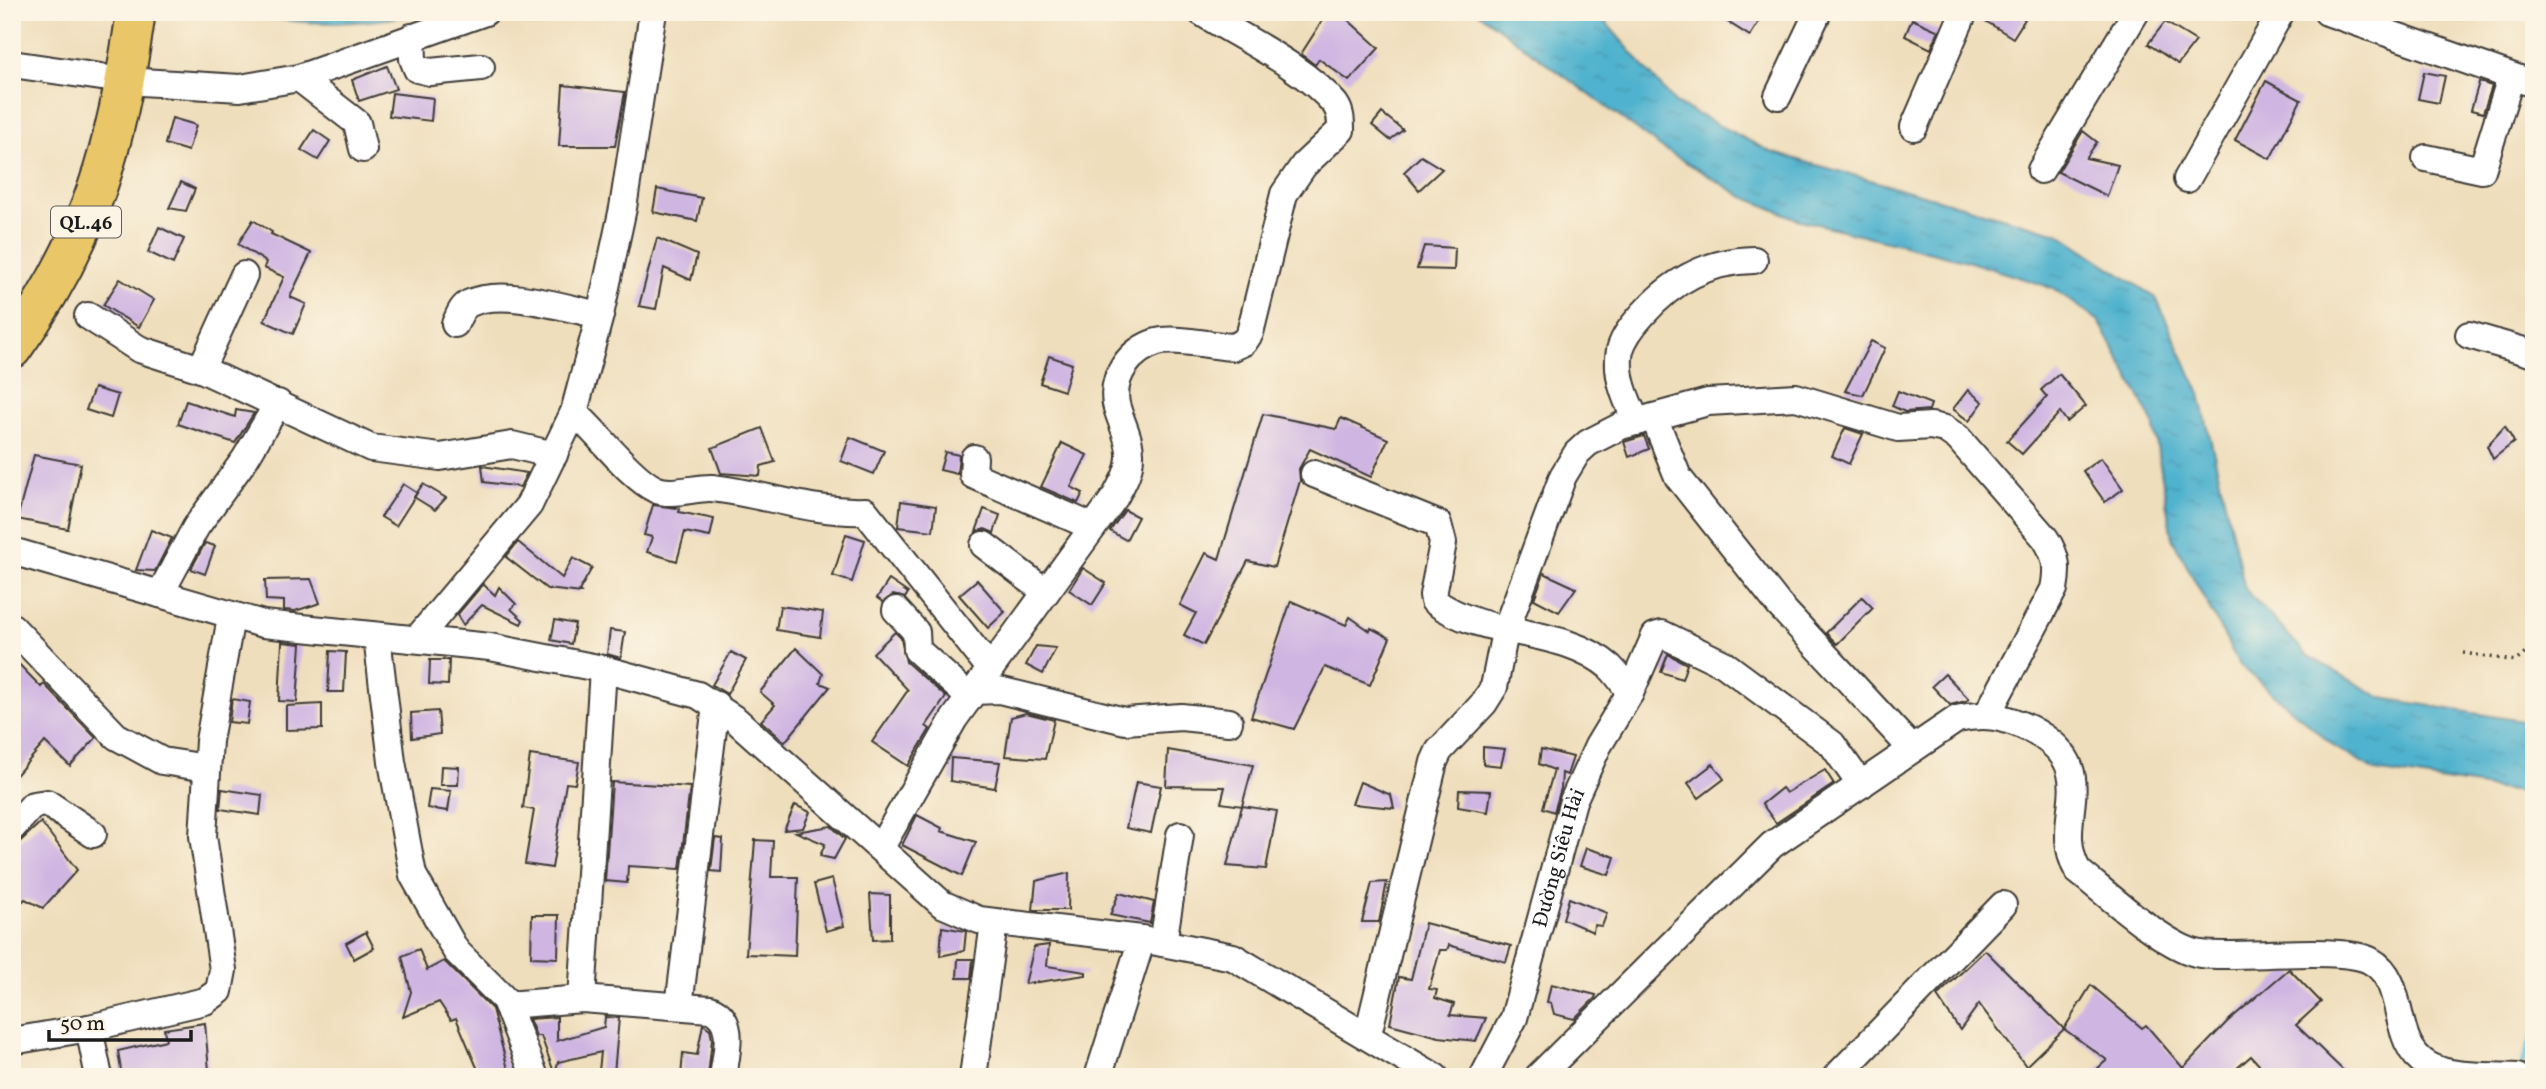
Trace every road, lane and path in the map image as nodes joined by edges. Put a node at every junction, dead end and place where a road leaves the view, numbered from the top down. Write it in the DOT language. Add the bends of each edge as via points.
graph roads {
  1 [pos="485,12"];
  2 [pos="653,12"];
  3 [pos="1201,12"];
  4 [pos="1818,12"];
  5 [pos="1964,12"];
  6 [pos="2136,12"];
  7 [pos="2281,12"];
  8 [pos="2330,13"];
  9 [pos="122,21"];
  10 [pos="412,37"];
  11 [pos="12,64"];
  12 [pos="481,67"];
  13 [pos="299,78"];
  14 [pos="113,79"];
  15 [pos="2523,81"];
  16 [pos="1778,96"];
  17 [pos="1914,127"];
  18 [pos="363,149"];
  19 [pos="2426,158"];
  20 [pos="2040,170"];
  21 [pos="2187,180"];
  22 [pos="1754,260"];
  23 [pos="244,275"];
  24 [pos="12,308"];
  25 [pos="600,315"];
  26 [pos="88,316"];
  27 [pos="455,324"];
  28 [pos="2469,335"];
  29 [pos="12,349"];
  30 [pos="2534,354"];
  31 [pos="201,369"];
  32 [pos="278,403"];
  33 [pos="574,412"];
  34 [pos="1645,420"];
  35 [pos="554,455"];
  36 [pos="974,458"];
  37 [pos="1314,474"];
  38 [pos="1093,527"];
  39 [pos="984,545"];
  40 [pos="12,551"];
  41 [pos="1046,592"];
  42 [pos="160,594"];
  43 [pos="896,610"];
  44 [pos="230,617"];
  45 [pos="12,627"];
  46 [pos="1505,632"];
  47 [pos="377,637"];
  48 [pos="417,639"];
  49 [pos="2534,646"];
  50 [pos="2463,653"];
  51 [pos="989,667"];
  52 [pos="603,669"];
  53 [pos="1630,693"];
  54 [pos="971,694"];
  55 [pos="716,705"];
  56 [pos="1987,715"];
  57 [pos="1229,722"];
  58 [pos="1912,750"];
  59 [pos="207,768"];
  60 [pos="1861,785"];
  61 [pos="12,828"];
  62 [pos="93,834"];
  63 [pos="1180,835"];
  64 [pos="881,847"];
  65 [pos="2003,905"];
  66 [pos="994,923"];
  67 [pos="1153,941"];
  68 [pos="582,999"];
  69 [pos="507,1005"];
  70 [pos="679,1006"];
  71 [pos="89,1028"];
  72 [pos="1368,1034"];
  73 [pos="12,1041"];
  74 [pos="99,1077"];
  75 [pos="535,1077"];
  76 [pos="723,1077"];
  77 [pos="974,1077"];
  78 [pos="1098,1077"];
  79 [pos="1435,1077"];
  80 [pos="1483,1077"];
  81 [pos="1538,1077"];
  82 [pos="1836,1077"];
  83 [pos="2517,1077"];
  1 -- 10 [label="street"];
  2 -- 25 [label="street" via="623,208"];
  3 -- 38 [label="street" via="1302,75 1335,104 1341,130 1304,165 1284,194 1244,342 1233,347 1158,341 1137,352 1120,371 1116,402 1131,455 1126,477"];
  4 -- 16 [label="street"];
  5 -- 17 [label="street"];
  6 -- 20 [label="street"];
  7 -- 21 [label="street"];
  8 -- 15 [label="street"];
  9 -- 14 [label="highway, QL.46"];
  10 -- 12 [label="street" via="412,59 418,69"];
  10 -- 13 [label="street"];
  11 -- 14 [label="street"];
  13 -- 14 [label="street" via="240,88"];
  13 -- 18 [label="street" via="357,123"];
  14 -- 24 [label="highway, QL.46" via="62,218"];
  14 -- 29 [label="highway, QL.46" via="113,142 90,214 71,256"];
  15 -- 19 [label="street" via="2482,170"];
  22 -- 34 [label="street" via="1735,260 1687,276 1658,297 1630,328 1620,350 1619,374 1626,400"];
  23 -- 31 [label="street"];
  25 -- 27 [label="street" via="532,301 486,300 470,303"];
  25 -- 33 [label="street"];
  26 -- 31 [label="street" via="139,349"];
  28 -- 30 [label="street"];
  31 -- 32 [label="street"];
  32 -- 35 [label="street" via="371,448 440,457 512,445"];
  32 -- 42 [label="street" via="196,527"];
  33 -- 35 [label="street"];
  33 -- 51 [label="street" via="656,490 712,488 815,509 865,511"];
  34 -- 46 [label="street" via="1588,443 1568,466"];
  34 -- 56 [label="street" via="1708,402 1796,397 1898,428 1945,429 1958,438 2046,537 2058,568 2054,589"];
  34 -- 58 [label="street" via="1678,477 1779,605"];
  35 -- 48 [label="street" via="529,505"];
  36 -- 38 [label="street" via="973,475"];
  37 -- 46 [label="street" via="1438,524 1443,543 1434,601"];
  38 -- 41 [label="street"];
  39 -- 41 [label="street"];
  40 -- 42 [label="street"];
  41 -- 51 [label="street"];
  42 -- 44 [label="street"];
  43 -- 54 [label="street" via="916,632 917,650"];
  44 -- 47 [label="street"];
  44 -- 59 [label="street"];
  45 -- 59 [label="street" via="116,736 162,761"];
  46 -- 53 [label="street" via="1546,637 1574,647 1611,668"];
  46 -- 72 [label="street" via="1494,687 1434,762"];
  47 -- 48 [label="street"];
  47 -- 69 [label="street" via="393,774 413,875 456,951"];
  48 -- 52 [label="street" via="490,647"];
  49 -- 50 [label="path" via="2516,661"];
  51 -- 54 [label="street"];
  52 -- 55 [label="street" via="698,695"];
  52 -- 68 [label="street"];
  53 -- 60 [label="street, Đường Siêu Hài" via="1655,635 1662,634 1724,664 1832,744"];
  53 -- 80 [label="street, Đường Siêu Hài" via="1573,802 1514,1018"];
  54 -- 57 [label="street" via="999,690 1125,721 1181,717"];
  54 -- 64 [label="street"];
  55 -- 64 [label="street"];
  55 -- 70 [label="street"];
  56 -- 58 [label="street" via="1957,719"];
  56 -- 83 [label="street" via="2019,724 2057,747 2071,772 2071,859 2078,871 2171,943 2201,954 2360,955 2385,973 2404,1033 2414,1054 2428,1065 2445,1071"];
  58 -- 60 [label="street"];
  59 -- 71 [label="street" via="203,836 222,984 214,997 205,1001"];
  60 -- 81 [label="street" via="1772,845"];
  61 -- 62 [label="street" via="33,805 47,803"];
  63 -- 67 [label="street"];
  64 -- 66 [label="street" via="942,904"];
  65 -- 82 [label="street"];
  66 -- 67 [label="street"];
  66 -- 77 [label="street"];
  67 -- 72 [label="street" via="1233,957"];
  67 -- 78 [label="street"];
  68 -- 69 [label="street"];
  68 -- 70 [label="street"];
  69 -- 75 [label="street"];
  70 -- 76 [label="street" via="721,1013 727,1023"];
  71 -- 73 [label="street"];
  71 -- 74 [label="street"];
  72 -- 79 [label="street"];
}
